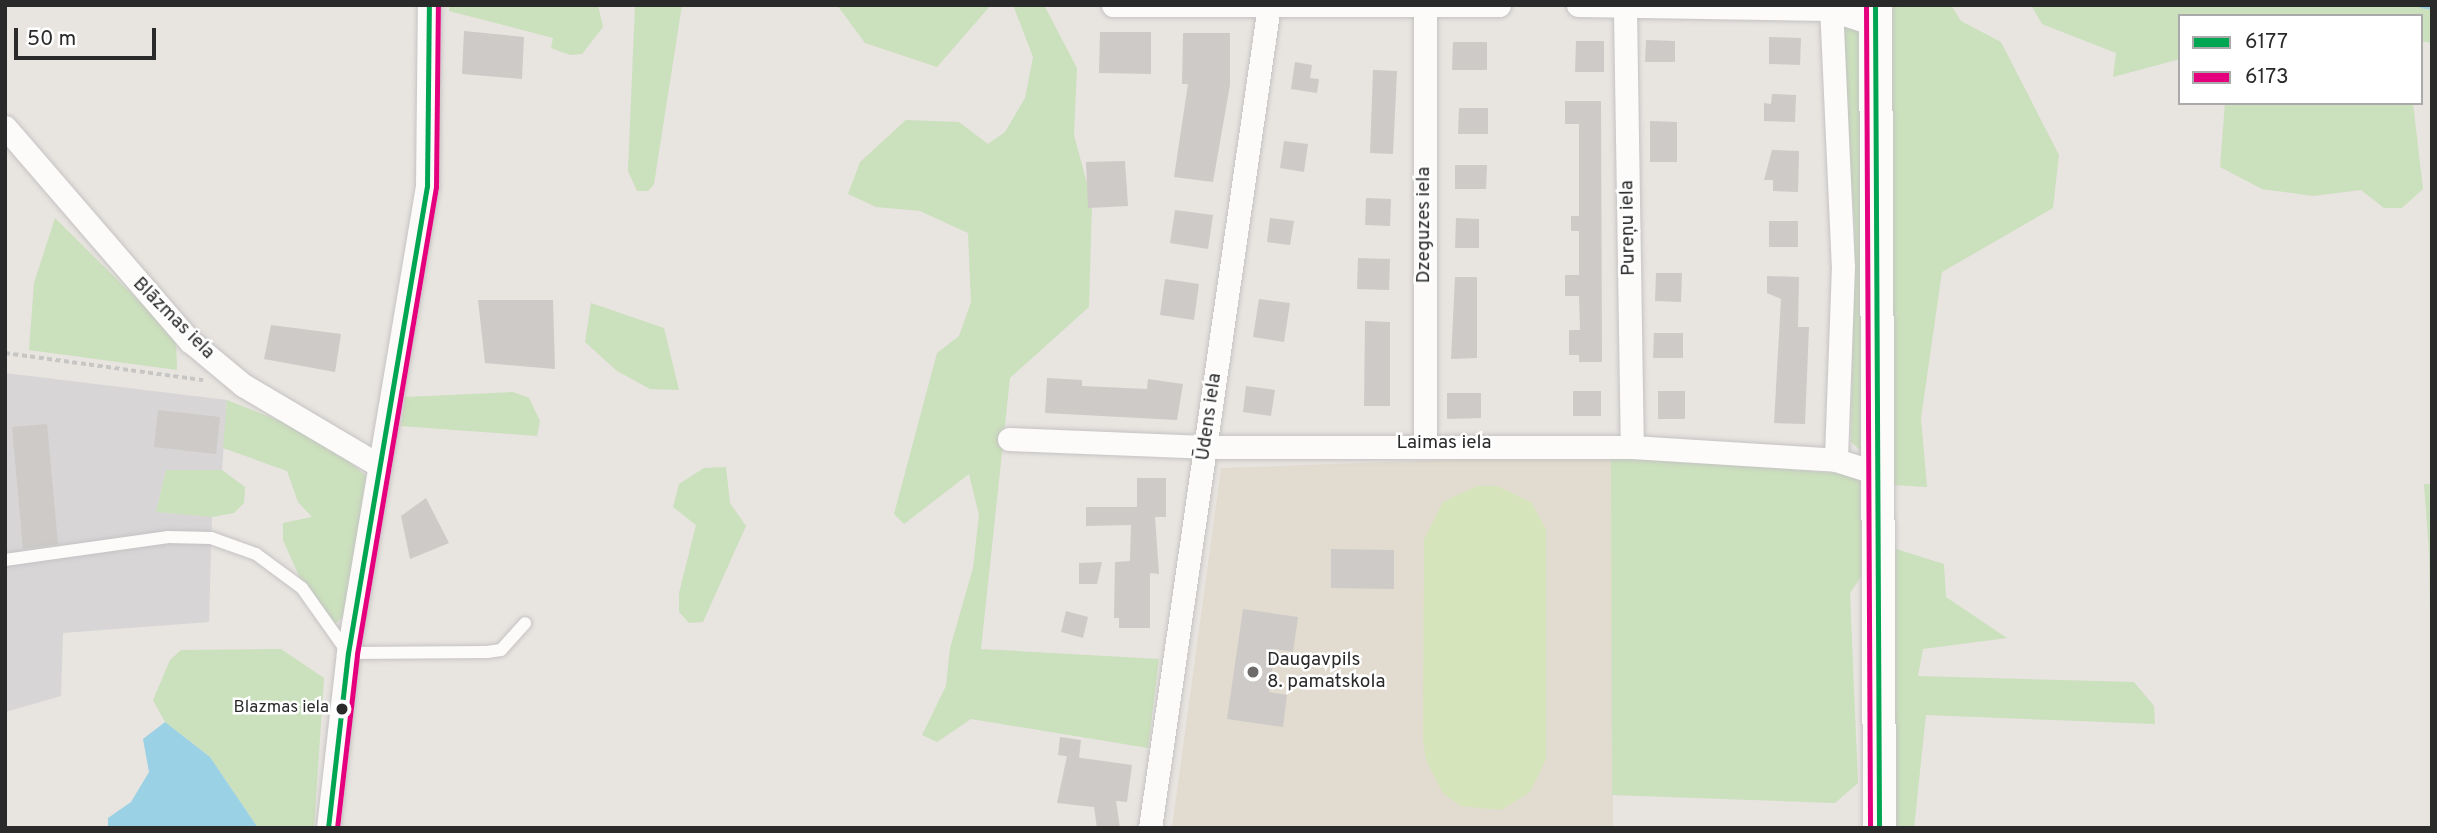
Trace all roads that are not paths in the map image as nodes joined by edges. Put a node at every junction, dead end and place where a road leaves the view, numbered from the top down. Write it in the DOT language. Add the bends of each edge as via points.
graph roads {
  1 [pos="429,5"];
  2 [pos="1113,5"];
  3 [pos="1499,5"];
  4 [pos="1578,5"];
  5 [pos="1269,6"];
  6 [pos="1829,7"];
  7 [pos="1425,8"];
  8 [pos="1625,10"];
  9 [pos="1875,15"];
  10 [pos="5,127"];
  11 [pos="1009,439"];
  12 [pos="1425,443"];
  13 [pos="1205,447"];
  14 [pos="1632,447"];
  15 [pos="1836,460"];
  16 [pos="380,466"];
  17 [pos="1877,472"];
  18 [pos="5,560"];
  19 [pos="525,622"];
  20 [pos="348,653"];
  21 [pos="328,828"];
  22 [pos="1150,828"];
  23 [pos="1879,828"];
  1 -- 16 [label="street" via="427,186"];
  2 -- 5 [label="street"];
  3 -- 7 [label="street"];
  4 -- 8 [label="street"];
  5 -- 7 [label="street"];
  5 -- 13 [label="street, Ūdens iela"];
  6 -- 8 [label="street"];
  6 -- 9 [label="street"];
  6 -- 15 [label="street" via="1843,266"];
  7 -- 12 [label="street, Dzeguzes iela"];
  8 -- 14 [label="street, Pureņu iela"];
  9 -- 17 [label="main road"];
  10 -- 16 [label="street, Blāzmas iela" via="118,264 190,341 243,385"];
  11 -- 13 [label="street, Laimas iela"];
  12 -- 13 [label="street, Laimas iela"];
  12 -- 14 [label="street, Laimas iela"];
  13 -- 22 [label="street, Ūdens iela"];
  14 -- 15 [label="street, Laimas iela"];
  15 -- 17 [label="street, Laimas iela"];
  16 -- 20 [label="street"];
  17 -- 23 [label="main road"];
  18 -- 20 [label="lane" via="168,537 211,538 256,554 302,588"];
  19 -- 20 [label="lane" via="502,650"];
  20 -- 21 [label="street"];
}
